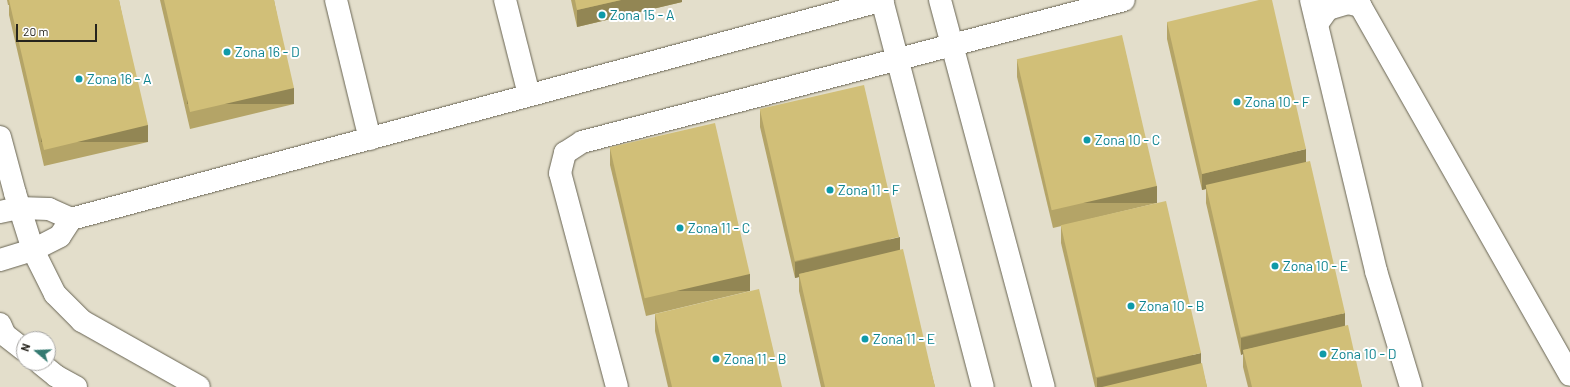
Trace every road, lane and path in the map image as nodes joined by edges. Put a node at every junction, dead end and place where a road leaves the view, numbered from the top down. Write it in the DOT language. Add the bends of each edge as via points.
graph roads {
  1 [pos="336,0"];
  2 [pos="505,0"];
  3 [pos="882,0"];
  4 [pos="940,0"];
  5 [pos="1124,0"];
  6 [pos="1311,0"];
  7 [pos="1359,3"];
  8 [pos="1317,24"];
  9 [pos="952,45"];
  10 [pos="896,59"];
  11 [pos="529,96"];
  12 [pos="0,137"];
  13 [pos="370,139"];
  14 [pos="10,210"];
  15 [pos="71,219"];
  16 [pos="33,250"];
  17 [pos="0,260"];
  18 [pos="0,324"];
  19 [pos="16,344"];
  20 [pos="50,371"];
  21 [pos="1570,376"];
  22 [pos="76,387"];
  23 [pos="199,387"];
  24 [pos="617,387"];
  25 [pos="983,387"];
  26 [pos="1044,387"];
  27 [pos="1411,387"];
  1 -- 13 [label="street"];
  2 -- 11 [label="street"];
  3 -- 10 [label="street"];
  3 -- 11 [label="street"];
  4 -- 9 [label="street"];
  5 -- 9 [label="street"];
  6 -- 8 [label="street"];
  7 -- 8 [label="street" via="1348,3 1328,9"];
  7 -- 21 [label="street"];
  8 -- 27 [label="street" via="1376,271"];
  9 -- 10 [label="street"];
  9 -- 26 [label="street"];
  10 -- 24 [label="street" via="582,142 565,153 560,173"];
  10 -- 25 [label="street"];
  11 -- 13 [label="street"];
  12 -- 14 [label="street"];
  13 -- 15 [label="street"];
  14 -- 15 [label="street" via="49,209"];
  14 -- 16 [label="street"];
  15 -- 16 [label="street" via="60,236"];
  16 -- 17 [label="street"];
  16 -- 23 [label="street" via="55,294 82,321"];
  18 -- 19 [label="street" via="5,335"];
  20 -- 22 [label="street"];
}
